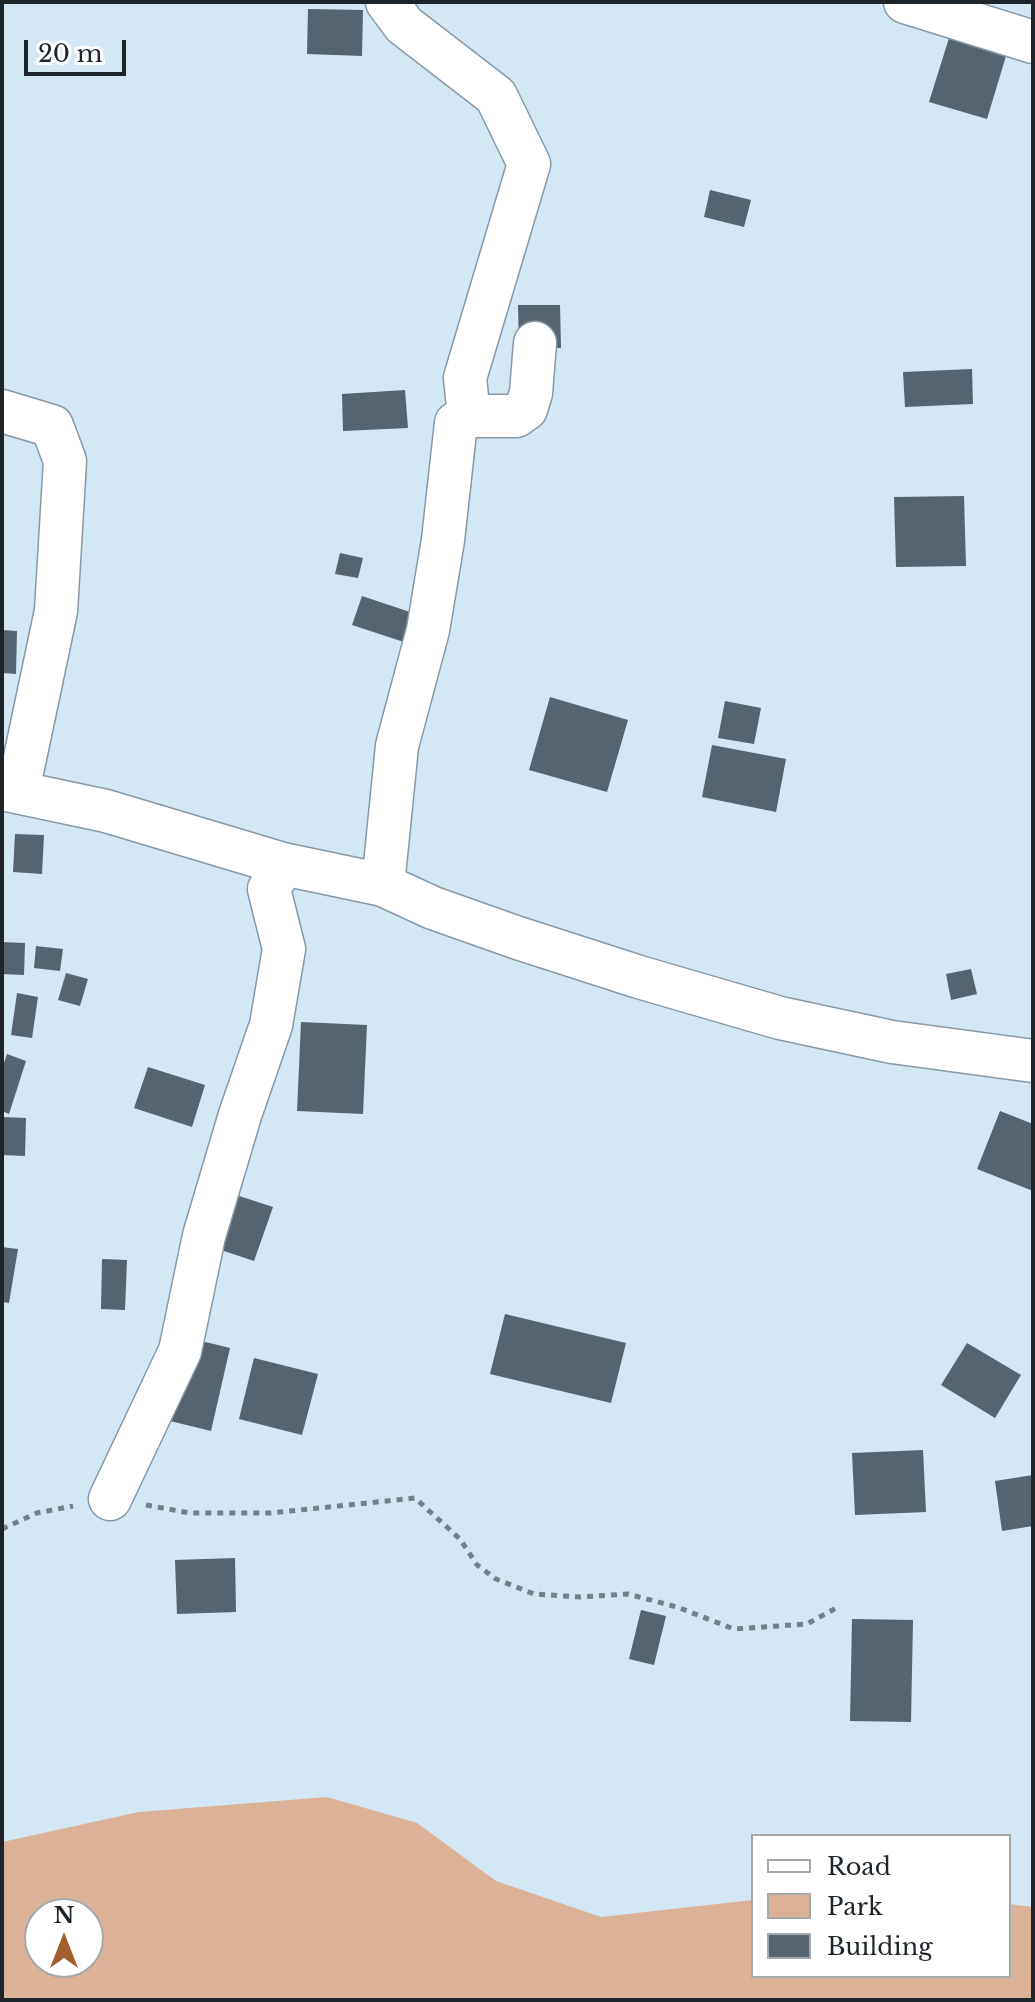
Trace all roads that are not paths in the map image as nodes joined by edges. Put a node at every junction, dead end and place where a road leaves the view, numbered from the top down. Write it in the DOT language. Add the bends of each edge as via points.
graph roads {
  1 [pos="387,2"];
  2 [pos="905,2"];
  3 [pos="1033,42"];
  4 [pos="535,343"];
  5 [pos="2,411"];
  6 [pos="469,416"];
  7 [pos="10,790"];
  8 [pos="283,864"];
  9 [pos="383,885"];
  10 [pos="1033,1061"];
  11 [pos="110,1499"];
  1 -- 6 [label="street" via="404,25 496,96 529,164 465,378"];
  2 -- 3 [label="street"];
  4 -- 6 [label="street" via="526,409 516,416"];
  5 -- 7 [label="street" via="52,426 65,461 56,611"];
  6 -- 9 [label="street" via="456,423 428,630 397,746"];
  7 -- 8 [label="street" via="106,811"];
  8 -- 9 [label="street"];
  8 -- 11 [label="street" via="269,889 284,949 271,1025 204,1236 180,1351"];
  9 -- 10 [label="street" via="518,938 767,1015 892,1042"];
}
